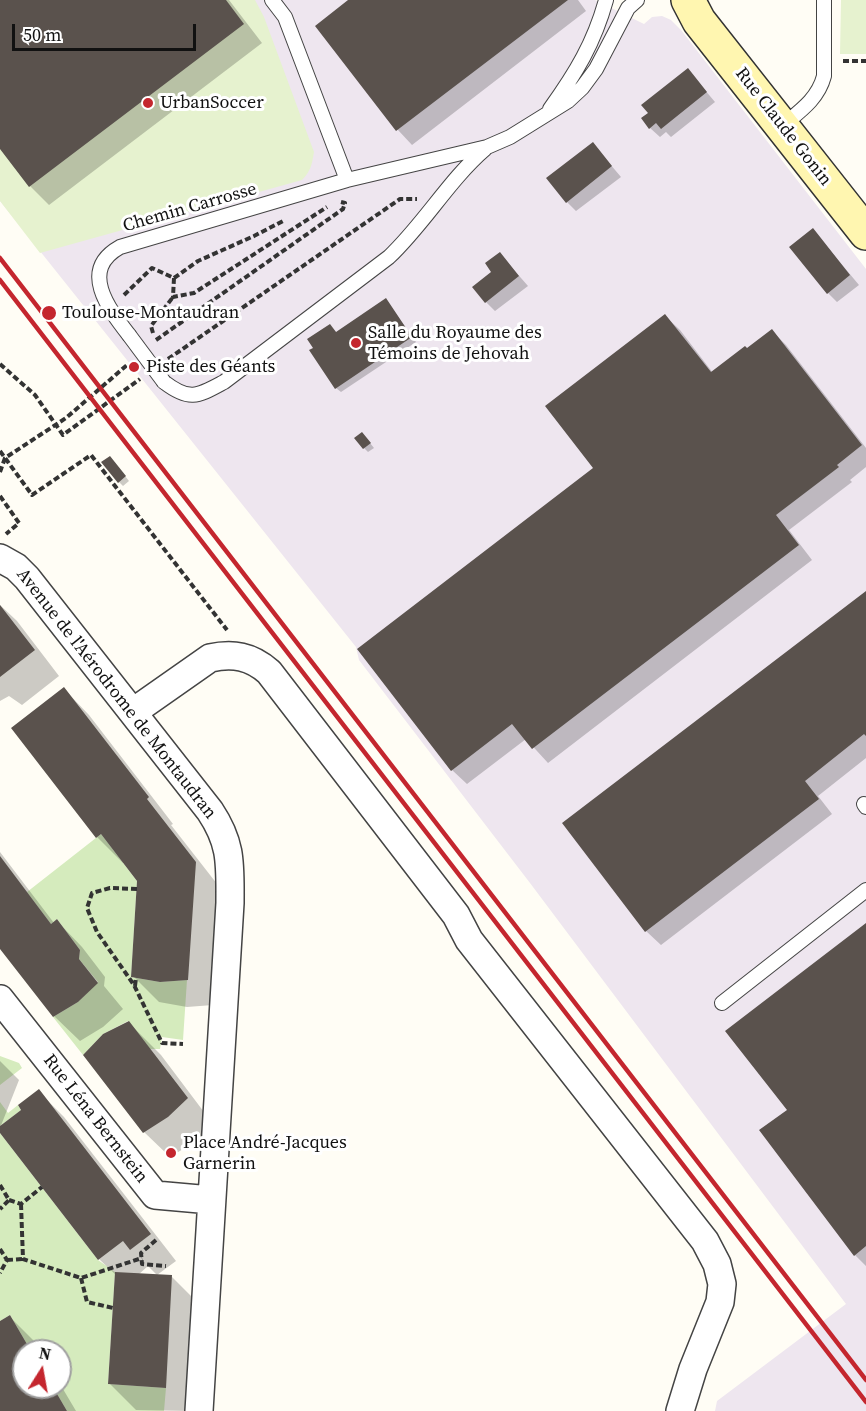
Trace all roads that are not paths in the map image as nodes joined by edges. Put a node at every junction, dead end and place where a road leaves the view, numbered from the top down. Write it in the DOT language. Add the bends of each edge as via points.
graph roads {
  1 [pos="272,0"];
  2 [pos="606,0"];
  3 [pos="637,0"];
  4 [pos="670,0"];
  5 [pos="824,0"];
  6 [pos="693,11"];
  7 [pos="544,116"];
  8 [pos="782,126"];
  9 [pos="487,147"];
  10 [pos="347,180"];
  11 [pos="866,233"];
  12 [pos="0,558"];
  13 [pos="133,712"];
  14 [pos="866,890"];
  15 [pos="0,999"];
  16 [pos="722,1003"];
  17 [pos="211,1200"];
  18 [pos="199,1411"];
  19 [pos="680,1411"];
  1 -- 10 [label="lane" via="285,17"];
  2 -- 7 [label="lane, Chemin Carrosse" via="599,26 582,61"];
  3 -- 7 [label="lane, Chemin Carrosse" via="628,8 582,88"];
  4 -- 6 [label="street, Rue Claude Gonin"];
  5 -- 8 [label="lane" via="821,86 804,108"];
  6 -- 8 [label="street, Rue Claude Gonin"];
  7 -- 9 [label="lane, Chemin Carrosse"];
  8 -- 11 [label="street, Rue Claude Gonin"];
  9 -- 10 [label="lane, Chemin Carrosse"];
  9 -- 10 [label="lane, Chemin Carrosse, bridge" via="389,257 224,382 203,393 186,396 165,382 102,292 99,277 109,253"];
  12 -- 13 [label="street, Avenue de l'Aérodrome de Montaudran" via="27,578"];
  13 -- 17 [label="street, Avenue de l'Aérodrome de Montaudran" via="210,811 223,832 229,854 230,903"];
  13 -- 19 [label="street" via="210,658 236,655 259,663 269,672 456,915 469,940 705,1241 722,1284 720,1302"];
  14 -- 16 [label="lane"];
  15 -- 17 [label="street, Rue Léna Bernstein" via="155,1195"];
  17 -- 18 [label="street, Avenue de l'Aérodrome de Montaudran"];
}
